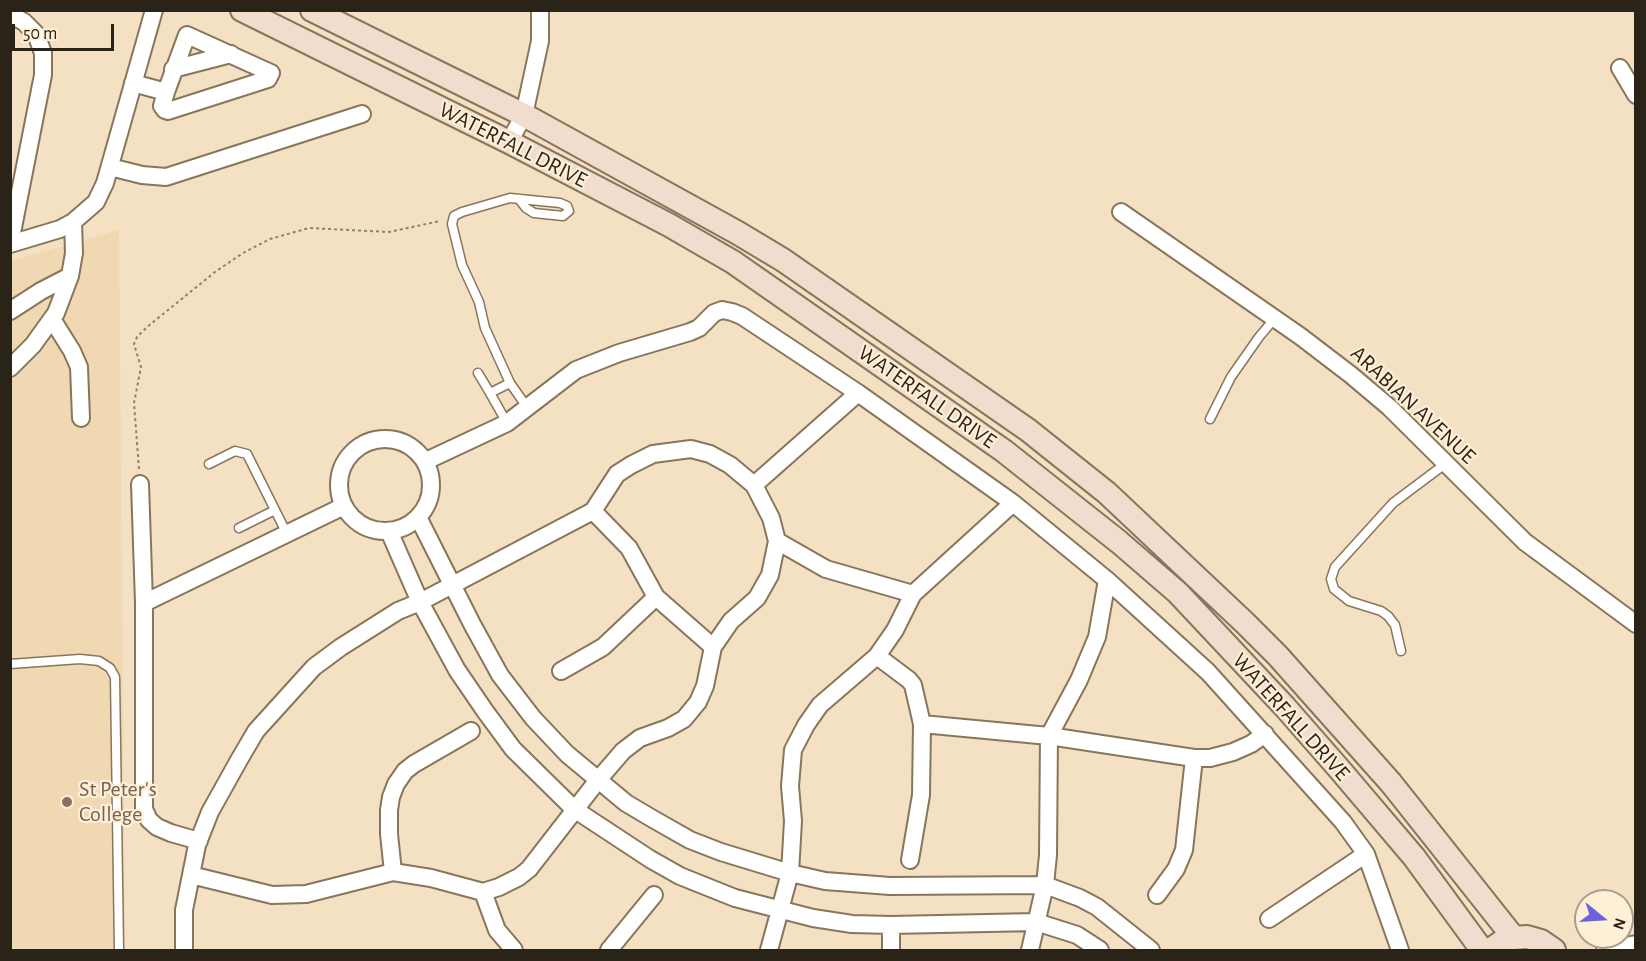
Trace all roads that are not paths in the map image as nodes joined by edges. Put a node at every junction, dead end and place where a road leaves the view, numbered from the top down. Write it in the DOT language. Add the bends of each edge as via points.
graph roads {
  1 [pos="154,10"];
  2 [pos="242,10"];
  3 [pos="312,10"];
  4 [pos="540,10"];
  5 [pos="10,14"];
  6 [pos="231,54"];
  7 [pos="1620,68"];
  8 [pos="173,69"];
  9 [pos="133,84"];
  10 [pos="166,92"];
  11 [pos="1635,95"];
  12 [pos="362,114"];
  13 [pos="524,115"];
  14 [pos="509,142"];
  15 [pos="110,167"];
  16 [pos="519,199"];
  17 [pos="1121,212"];
  18 [pos="74,222"];
  19 [pos="10,244"];
  20 [pos="70,276"];
  21 [pos="10,312"];
  22 [pos="1275,318"];
  23 [pos="52,319"];
  24 [pos="10,368"];
  25 [pos="478,374"];
  26 [pos="510,383"];
  27 [pos="490,393"];
  28 [pos="858,393"];
  29 [pos="527,407"];
  30 [pos="81,418"];
  31 [pos="1210,419"];
  32 [pos="507,423"];
  33 [pos="426,461"];
  34 [pos="209,464"];
  35 [pos="1445,464"];
  36 [pos="140,484"];
  37 [pos="754,485"];
  38 [pos="1013,503"];
  39 [pos="344,506"];
  40 [pos="275,510"];
  41 [pos="593,511"];
  42 [pos="418,517"];
  43 [pos="239,528"];
  44 [pos="389,531"];
  45 [pos="287,534"];
  46 [pos="777,541"];
  47 [pos="1107,580"];
  48 [pos="452,584"];
  49 [pos="914,594"];
  50 [pos="656,597"];
  51 [pos="420,602"];
  52 [pos="144,603"];
  53 [pos="1635,624"];
  54 [pos="713,647"];
  55 [pos="1401,651"];
  56 [pos="877,656"];
  57 [pos="10,664"];
  58 [pos="561,671"];
  59 [pos="922,724"];
  60 [pos="471,731"];
  61 [pos="1265,734"];
  62 [pos="1049,736"];
  63 [pos="1194,758"];
  64 [pos="598,780"];
  65 [pos="574,809"];
  66 [pos="199,841"];
  67 [pos="1366,854"];
  68 [pos="910,860"];
  69 [pos="393,872"];
  70 [pos="790,873"];
  71 [pos="191,875"];
  72 [pos="1045,885"];
  73 [pos="483,892"];
  74 [pos="654,895"];
  75 [pos="1157,896"];
  76 [pos="780,911"];
  77 [pos="1269,919"];
  78 [pos="1036,922"];
  79 [pos="891,925"];
  80 [pos="1514,938"];
  81 [pos="1635,944"];
  82 [pos="119,951"];
  83 [pos="184,951"];
  84 [pos="514,951"];
  85 [pos="609,951"];
  86 [pos="770,951"];
  87 [pos="891,951"];
  88 [pos="1030,951"];
  89 [pos="1100,951"];
  90 [pos="1151,951"];
  91 [pos="1400,951"];
  92 [pos="1482,951"];
  93 [pos="1490,951"];
  94 [pos="1554,951"];
  95 [pos="1605,951"];
  1 -- 9 [label="street"];
  2 -- 14 [label="main road, WATERFALL DRIVE"];
  3 -- 13 [label="main road, WATERFALL DRIVE"];
  4 -- 13 [label="street" via="540,41"];
  5 -- 19 [label="street" via="36,34 43,53 43,75"];
  6 -- 8 [label="street"];
  6 -- 8 [label="street" via="187,35"];
  6 -- 10 [label="street" via="271,75 168,111 162,106"];
  7 -- 11 [label="street"];
  8 -- 10 [label="street"];
  9 -- 10 [label="street"];
  9 -- 15 [label="street"];
  12 -- 15 [label="street" via="166,177"];
  13 -- 14 [label="street"];
  13 -- 80 [label="main road, WATERFALL DRIVE" via="783,260 1028,430 1107,493 1278,656 1391,783"];
  14 -- 92 [label="main road, WATERFALL DRIVE" via="733,262 1004,451 1119,542 1178,593 1284,707 1414,857"];
  15 -- 18 [label="street" via="96,202"];
  16 -- 16 [label="lane" via="560,203 569,211 563,216 534,213"];
  16 -- 26 [label="lane" via="462,212 452,220 462,265"];
  17 -- 22 [label="street, ARABIAN AVENUE"];
  18 -- 19 [label="street"];
  18 -- 20 [label="street"];
  20 -- 21 [label="street"];
  20 -- 23 [label="street"];
  22 -- 31 [label="lane" via="1232,377"];
  22 -- 35 [label="street, ARABIAN AVENUE" via="1375,395"];
  23 -- 24 [label="street"];
  23 -- 30 [label="street" via="79,367"];
  25 -- 27 [label="lane"];
  26 -- 27 [label="lane"];
  26 -- 29 [label="lane"];
  27 -- 32 [label="lane"];
  28 -- 29 [label="street" via="742,316 722,310 690,332 576,370"];
  28 -- 37 [label="street"];
  28 -- 38 [label="street"];
  29 -- 32 [label="street"];
  32 -- 33 [label="street"];
  33 -- 39 [label="street" via="415,448 400,440 368,441 344,463 339,496"];
  33 -- 42 [label="street" via="430,496"];
  34 -- 40 [label="lane" via="235,451 247,454"];
  35 -- 53 [label="street, ARABIAN AVENUE" via="1525,542"];
  35 -- 55 [label="lane" via="1393,503 1335,567 1331,579 1334,589 1349,601 1388,615 1395,625"];
  36 -- 52 [label="street"];
  37 -- 41 [label="street" via="711,454 676,450 653,454 617,474"];
  37 -- 46 [label="street" via="771,518"];
  38 -- 47 [label="street"];
  38 -- 49 [label="street"];
  39 -- 44 [label="street" via="358,523 373,530"];
  39 -- 45 [label="street"];
  40 -- 43 [label="lane"];
  40 -- 45 [label="lane"];
  41 -- 48 [label="street"];
  41 -- 50 [label="street" via="629,548"];
  42 -- 44 [label="street" via="405,527"];
  42 -- 48 [label="street"];
  44 -- 51 [label="street"];
  45 -- 52 [label="street"];
  46 -- 49 [label="street" via="826,569"];
  46 -- 54 [label="street" via="765,585"];
  47 -- 61 [label="street" via="1208,672"];
  47 -- 62 [label="street" via="1097,637"];
  48 -- 51 [label="street"];
  48 -- 64 [label="street" via="500,675 533,718"];
  49 -- 56 [label="street"];
  50 -- 54 [label="street"];
  50 -- 58 [label="street" via="603,647"];
  51 -- 65 [label="street" via="457,670 485,711 513,748"];
  51 -- 66 [label="street" via="340,647 282,700 256,731 210,812"];
  52 -- 66 [label="street" via="144,809 157,827"];
  54 -- 64 [label="street" via="705,686 684,719 632,742"];
  56 -- 59 [label="street" via="913,685"];
  56 -- 70 [label="street" via="820,705 793,750"];
  57 -- 82 [label="lane" via="80,658 99,661 115,677"];
  59 -- 62 [label="street"];
  59 -- 68 [label="street" via="921,795"];
  60 -- 69 [label="street" via="414,764 396,784 389,810"];
  61 -- 63 [label="street" via="1233,752"];
  61 -- 67 [label="street" via="1343,822"];
  62 -- 63 [label="street"];
  62 -- 72 [label="street"];
  63 -- 75 [label="street" via="1184,850"];
  64 -- 65 [label="street"];
  64 -- 70 [label="street" via="626,803 690,840"];
  65 -- 73 [label="street" via="529,868 519,877"];
  65 -- 76 [label="street" via="680,876"];
  66 -- 71 [label="street"];
  67 -- 77 [label="street"];
  67 -- 91 [label="street"];
  69 -- 71 [label="street" via="289,895 254,892"];
  69 -- 73 [label="street"];
  70 -- 72 [label="street" via="825,881 890,886"];
  70 -- 76 [label="street"];
  71 -- 83 [label="street" via="184,910"];
  72 -- 78 [label="street"];
  72 -- 90 [label="street" via="1097,907"];
  73 -- 84 [label="street" via="497,930"];
  74 -- 85 [label="street"];
  76 -- 79 [label="street" via="852,924"];
  76 -- 86 [label="street"];
  78 -- 79 [label="street"];
  78 -- 88 [label="street"];
  78 -- 89 [label="street" via="1077,935"];
  79 -- 87 [label="street"];
  80 -- 93 [label="main road"];
  80 -- 94 [label="main road" via="1541,941"];
  81 -- 95 [label="street"];
}
